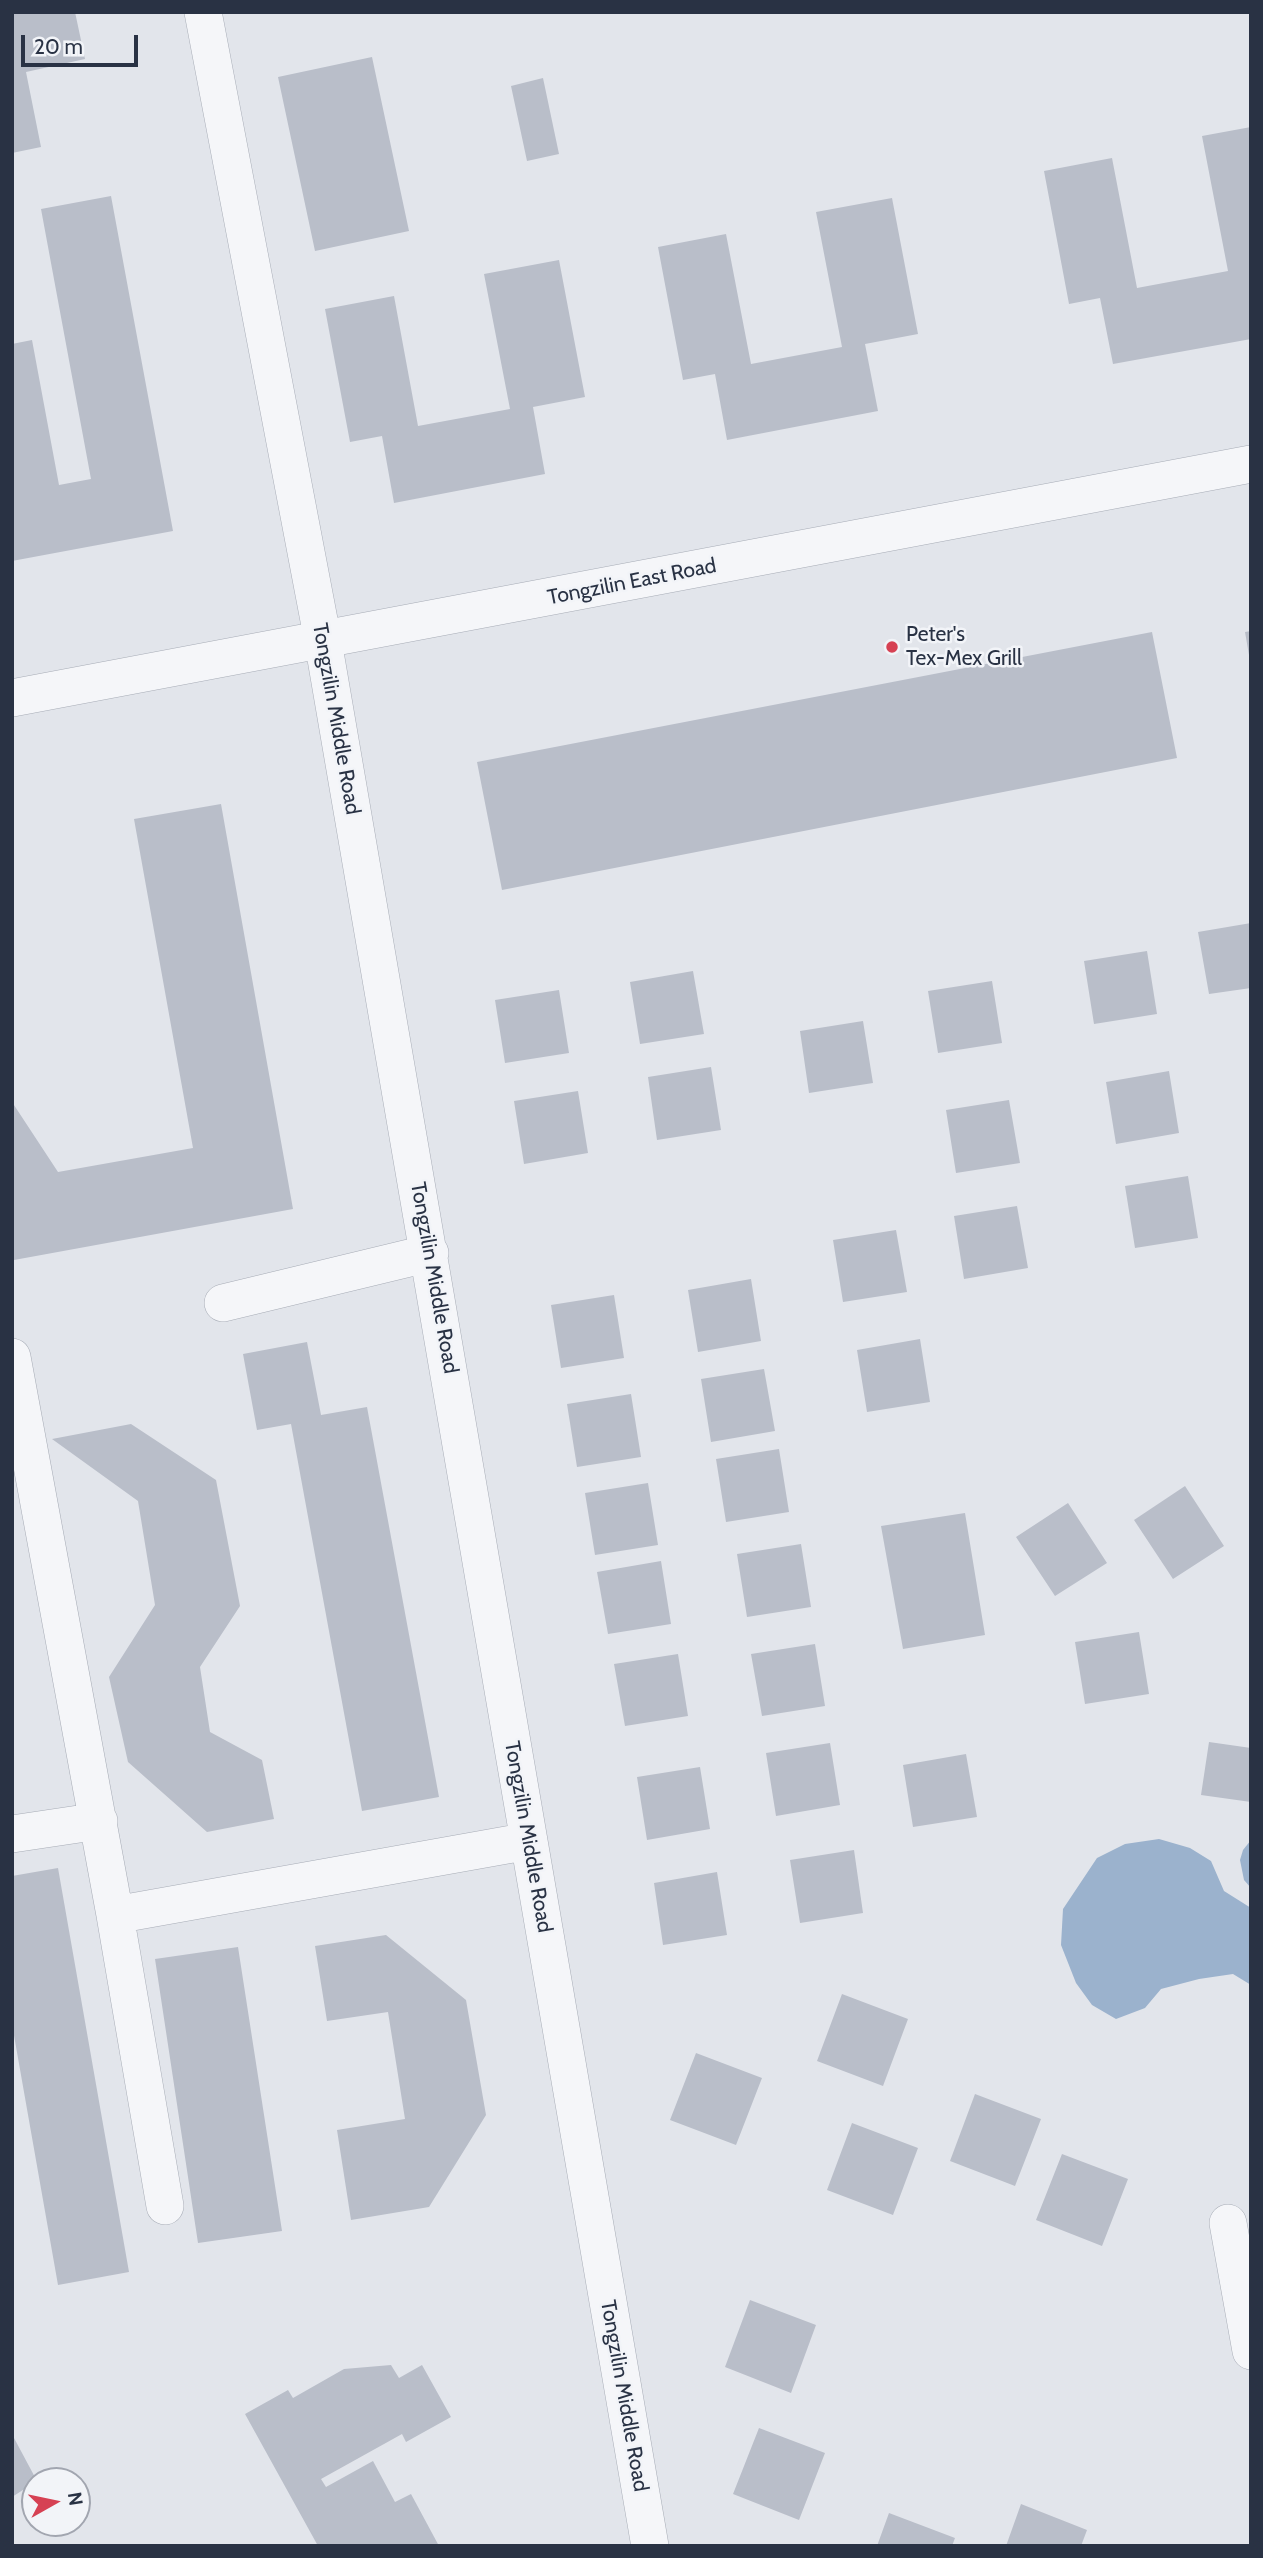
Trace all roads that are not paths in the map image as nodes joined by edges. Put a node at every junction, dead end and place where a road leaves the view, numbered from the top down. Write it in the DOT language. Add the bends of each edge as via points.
graph roads {
  1 [pos="203,12"];
  2 [pos="1251,464"];
  3 [pos="323,641"];
  4 [pos="12,698"];
  5 [pos="430,1253"];
  6 [pos="223,1303"];
  7 [pos="12,1357"];
  8 [pos="99,1821"];
  9 [pos="12,1834"];
  10 [pos="529,1841"];
  11 [pos="115,1915"];
  12 [pos="165,2206"];
  13 [pos="1228,2223"];
  14 [pos="1251,2351"];
  15 [pos="650,2546"];
  1 -- 3 [label="street, Tongzilin Middle Road"];
  2 -- 3 [label="street, Tongzilin East Road"];
  3 -- 4 [label="street, Tongzilin East Road"];
  3 -- 5 [label="street, Tongzilin Middle Road"];
  5 -- 6 [label="street"];
  5 -- 10 [label="street, Tongzilin Middle Road"];
  7 -- 8 [label="street"];
  8 -- 9 [label="street"];
  8 -- 11 [label="street"];
  10 -- 11 [label="street"];
  10 -- 15 [label="street, Tongzilin Middle Road"];
  11 -- 12 [label="street"];
  13 -- 14 [label="street"];
}
